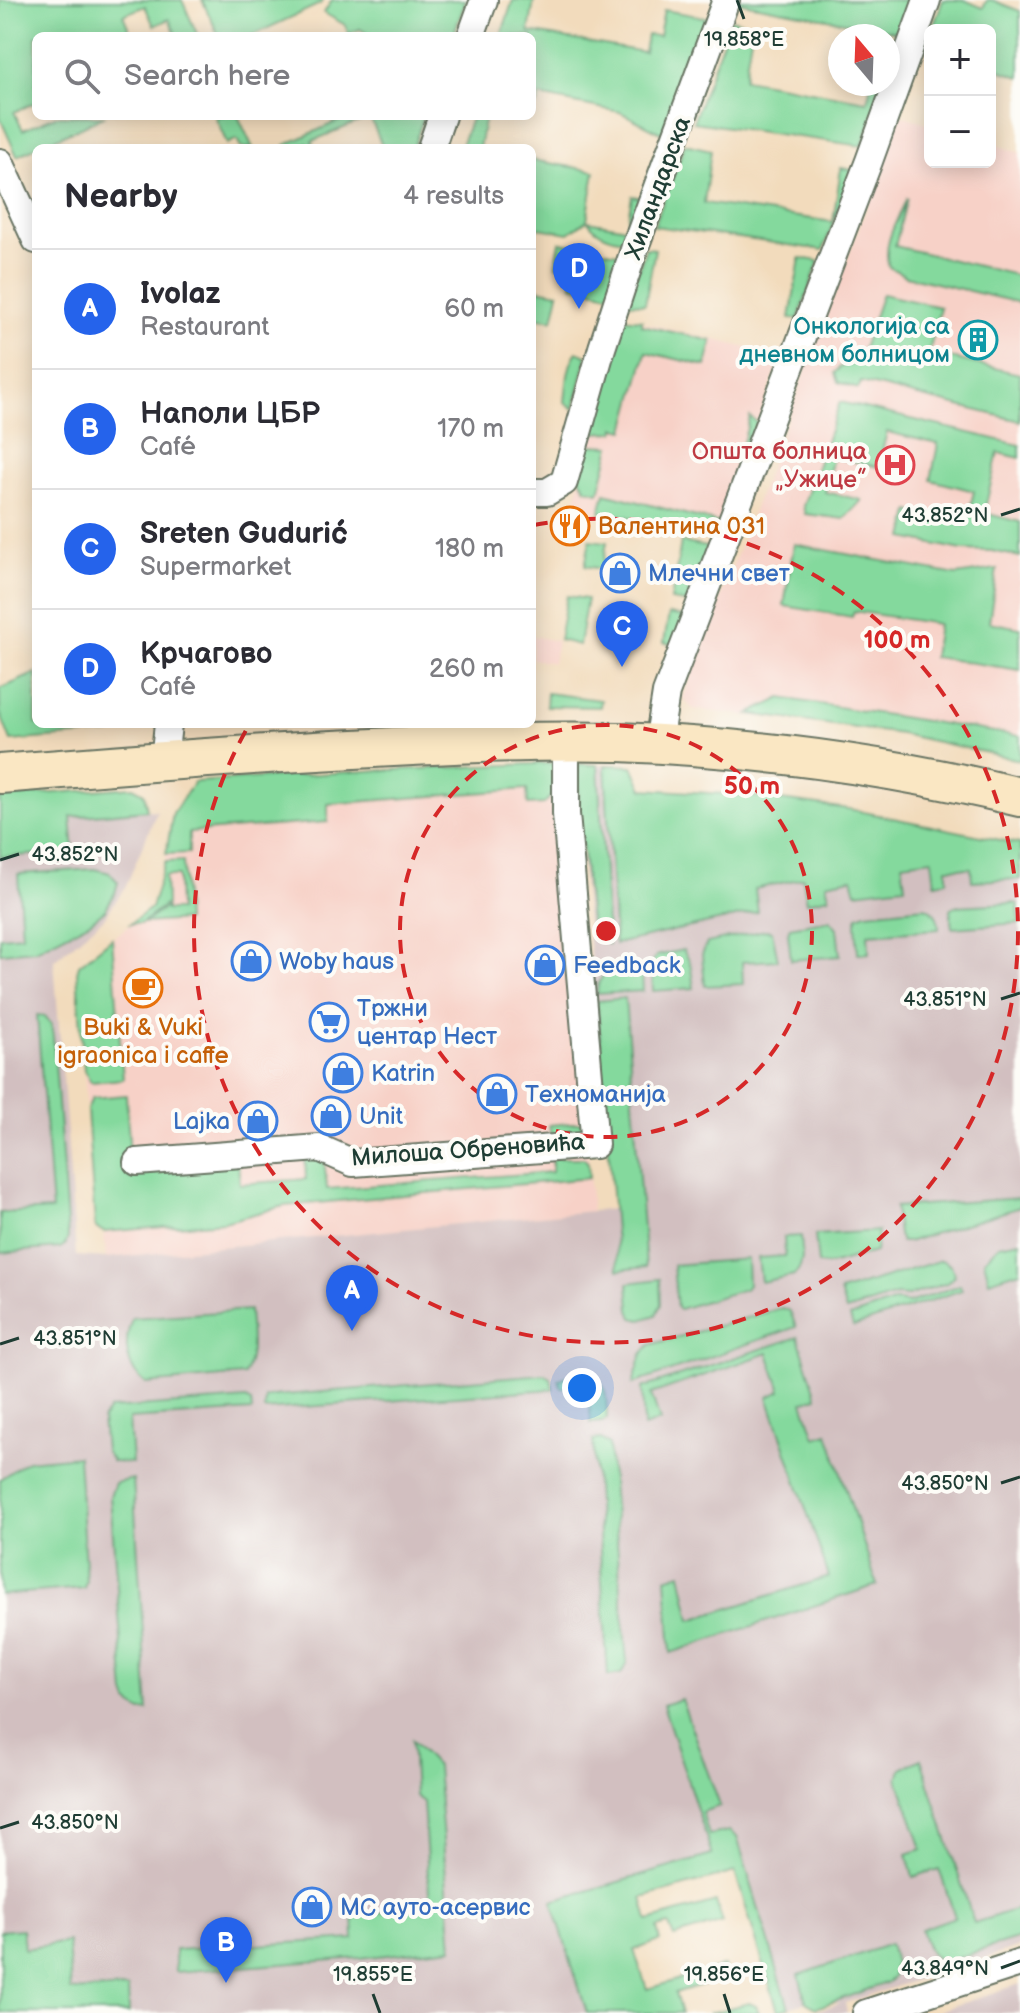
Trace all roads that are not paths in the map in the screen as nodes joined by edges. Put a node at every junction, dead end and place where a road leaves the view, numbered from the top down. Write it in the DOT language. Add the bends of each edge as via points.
graph roads {
  1 [pos="484,0"];
  2 [pos="726,0"];
  3 [pos="927,0"];
  4 [pos="472,32"];
  5 [pos="441,120"];
  6 [pos="432,144"];
  7 [pos="0,162"];
  8 [pos="32,231"];
  9 [pos="536,492"];
  10 [pos="168,728"];
  11 [pos="566,741"];
  12 [pos="658,744"];
  13 [pos="164,761"];
  14 [pos="0,774"];
  15 [pos="1020,797"];
  16 [pos="137,1162"];
  17 [pos="1020,1963"];
  18 [pos="866,2013"];
  1 -- 4 [label="street"];
  2 -- 9 [label="street, Хиландарска" via="634,250 570,461 560,486"];
  3 -- 12 [label="street" via="666,693"];
  5 -- 6 [label="street"];
  7 -- 8 [label="street"];
  10 -- 13 [label="street"];
  11 -- 12 [label="street"];
  11 -- 13 [label="street"];
  11 -- 16 [label="street, Милоша Обреновића" via="566,814 595,1145 353,1163 319,1148"];
  12 -- 15 [label="street" via="858,764"];
  13 -- 14 [label="street"];
  17 -- 18 [label="street"];
}
